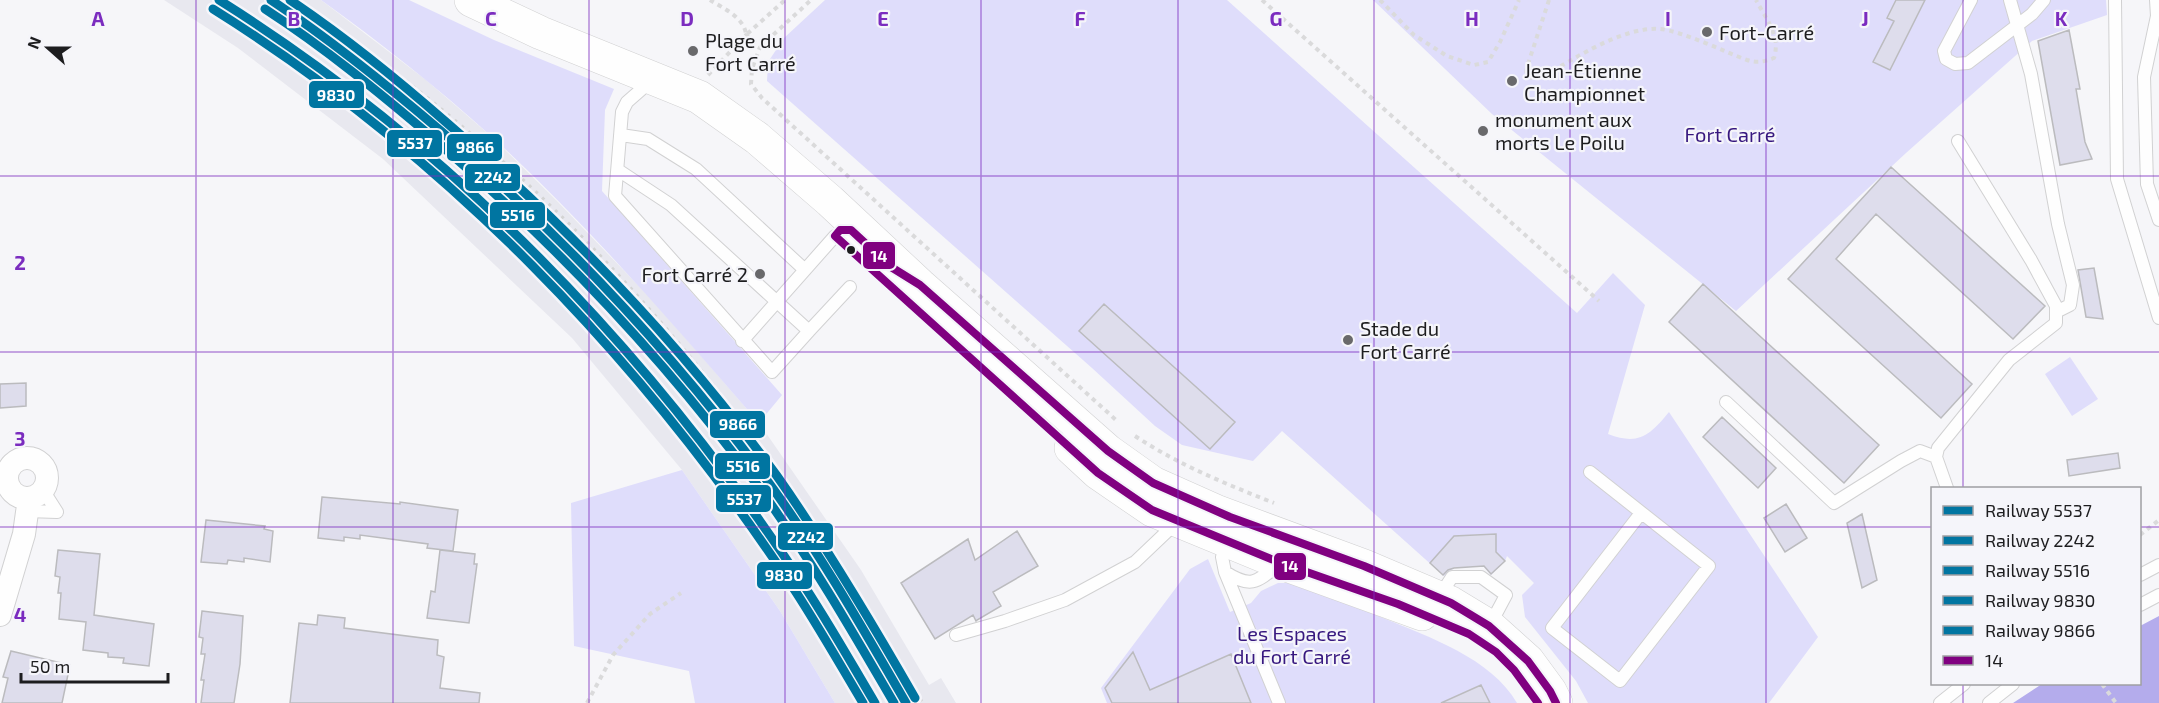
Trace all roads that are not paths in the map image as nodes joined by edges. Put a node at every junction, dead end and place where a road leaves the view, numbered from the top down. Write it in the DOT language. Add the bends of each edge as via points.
graph roads {
  1 [pos="471,0"];
  2 [pos="1971,0"];
  3 [pos="2010,0"];
  4 [pos="2044,0"];
  5 [pos="2115,0"];
  6 [pos="2156,0"];
  7 [pos="2018,25"];
  8 [pos="541,33"];
  9 [pos="643,88"];
  10 [pos="621,135"];
  11 [pos="1958,141"];
  12 [pos="618,170"];
  13 [pos="2159,220"];
  14 [pos="835,236"];
  15 [pos="805,270"];
  16 [pos="920,285"];
  17 [pos="850,287"];
  18 [pos="777,301"];
  19 [pos="2056,312"];
  20 [pos="2159,318"];
  21 [pos="809,331"];
  22 [pos="742,341"];
  23 [pos="1726,402"];
  24 [pos="1936,457"];
  25 [pos="5,469"];
  26 [pos="1590,472"];
  27 [pos="1946,487"];
  28 [pos="33,500"];
  29 [pos="1641,513"];
  30 [pos="1178,521"];
  31 [pos="1333,555"];
  32 [pos="1226,557"];
  33 [pos="1281,563"];
  34 [pos="2159,565"];
  35 [pos="2141,574"];
  36 [pos="1251,583"];
  37 [pos="2159,595"];
  38 [pos="1438,598"];
  39 [pos="1237,603"];
  40 [pos="2141,604"];
  41 [pos="0,615"];
  42 [pos="1489,626"];
  43 [pos="956,635"];
  44 [pos="1963,685"];
  45 [pos="2012,685"];
  46 [pos="1279,703"];
  47 [pos="1538,703"];
  48 [pos="1556,703"];
  49 [pos="1940,703"];
  50 [pos="1989,703"];
  1 -- 8 [label="main road"];
  2 -- 7 [label="lane" via="1944,51 1946,59 1954,64 1968,63"];
  3 -- 7 [label="lane"];
  4 -- 7 [label="lane"];
  5 -- 20 [label="lane" via="2117,179"];
  6 -- 13 [label="lane" via="2157,16 2144,77 2147,184"];
  7 -- 19 [label="lane" via="2073,285 2070,305"];
  8 -- 9 [label="main road"];
  8 -- 16 [label="main road" via="699,97 757,138"];
  9 -- 10 [label="lane" via="622,112"];
  9 -- 14 [label="main road" via="689,112 742,152"];
  10 -- 12 [label="lane"];
  10 -- 15 [label="lane" via="648,139 696,169"];
  11 -- 19 [label="lane" via="2031,260"];
  12 -- 18 [label="lane" via="670,205"];
  12 -- 22 [label="lane" via="615,196"];
  14 -- 15 [label="lane"];
  14 -- 16 [label="main road" via="840,230 851,230 891,267"];
  14 -- 30 [label="main road" via="1098,472 1152,510"];
  15 -- 18 [label="lane"];
  16 -- 31 [label="main road" via="1108,451 1153,483"];
  17 -- 21 [label="lane"];
  18 -- 21 [label="lane"];
  18 -- 22 [label="lane"];
  19 -- 24 [label="lane" via="2056,323 2009,360 1938,447"];
  21 -- 22 [label="lane" via="772,372"];
  23 -- 24 [label="lane" via="1834,503 1920,451"];
  24 -- 27 [label="lane"];
  25 -- 28 [label="street" via="9,488 17,496"];
  25 -- 28 [label="street" via="19,458 32,458 42,464 47,477"];
  26 -- 29 [label="lane"];
  28 -- 41 [label="street"];
  29 -- 29 [label="lane" via="1709,566 1620,681 1552,628"];
  30 -- 32 [label="main road"];
  30 -- 43 [label="lane" via="1135,562 1065,600"];
  31 -- 32 [label="main road" via="1309,555 1238,534"];
  31 -- 38 [label="main road"];
  32 -- 33 [label="main road"];
  32 -- 36 [label="lane" via="1238,580"];
  32 -- 39 [label="lane"];
  33 -- 36 [label="lane"];
  33 -- 47 [label="main road" via="1469,634 1502,658"];
  34 -- 35 [label="lane"];
  36 -- 39 [label="lane"];
  37 -- 40 [label="lane"];
  38 -- 42 [label="main road"];
  38 -- 42 [label="lane" via="1452,577 1481,577 1506,596"];
  39 -- 46 [label="lane"];
  42 -- 48 [label="main road" via="1528,661"];
  44 -- 49 [label="lane"];
  45 -- 50 [label="lane"];
}
